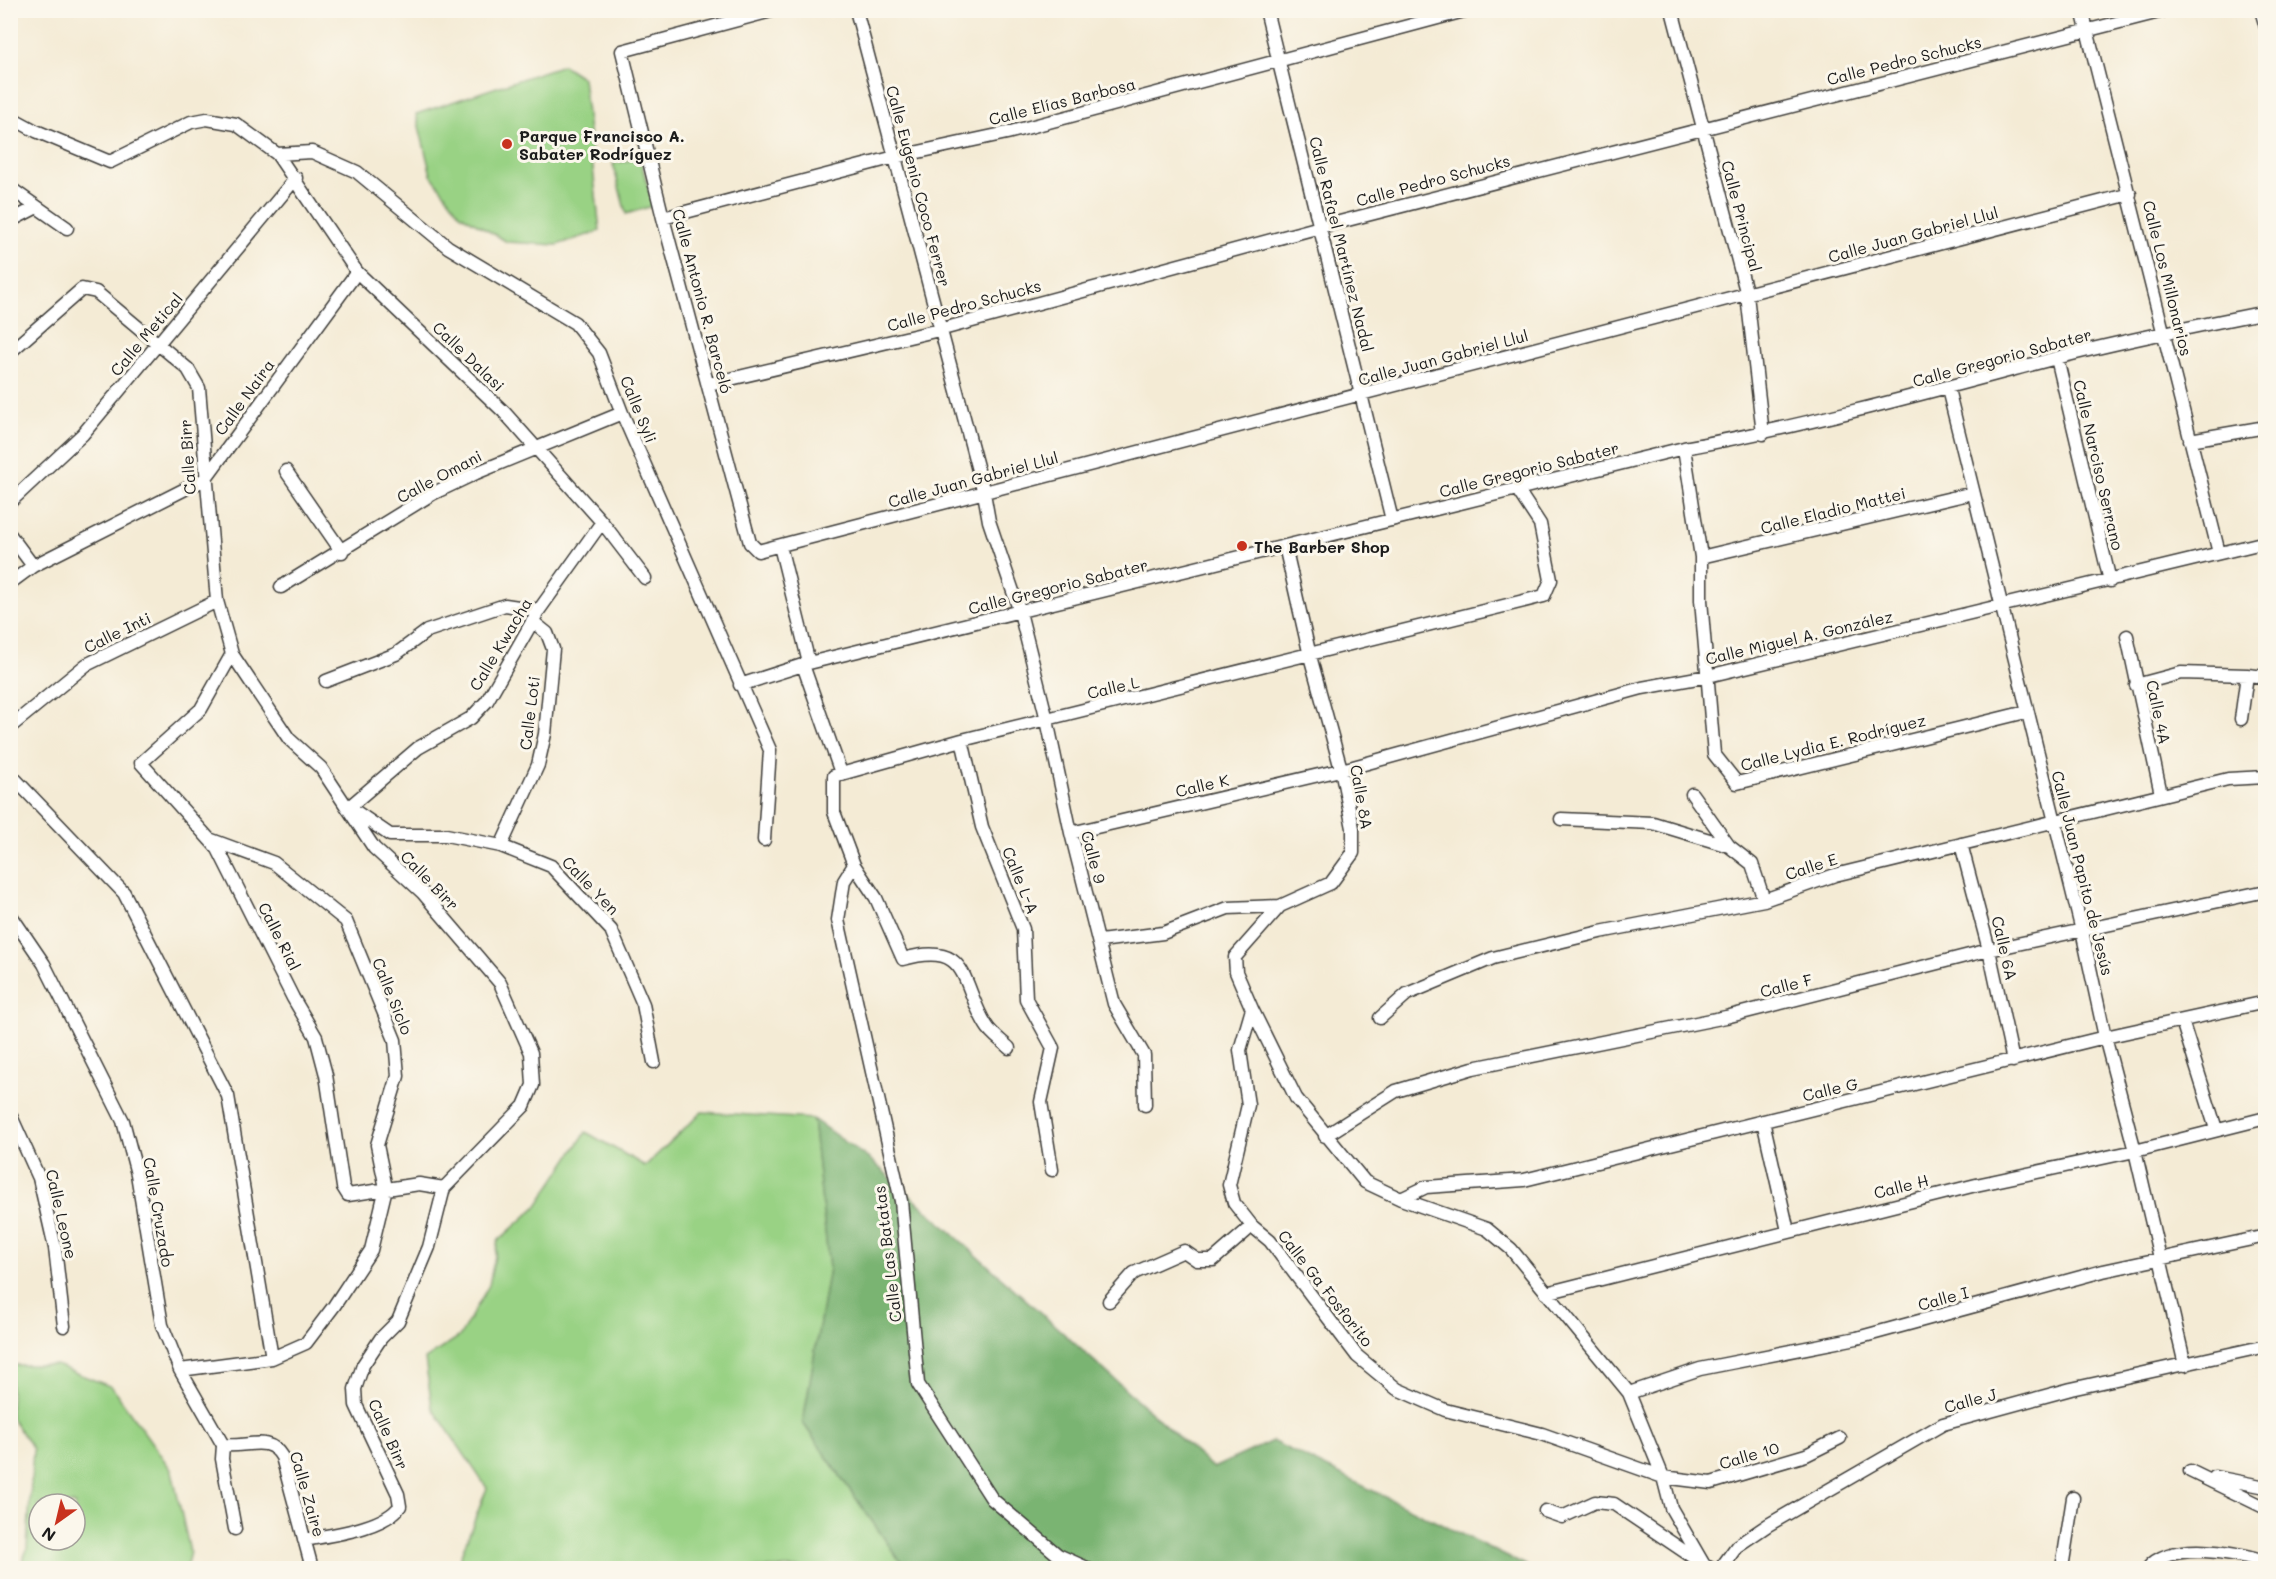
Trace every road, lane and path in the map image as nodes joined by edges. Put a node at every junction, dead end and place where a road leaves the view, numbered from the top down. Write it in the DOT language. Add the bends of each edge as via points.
graph roads {
  1 [pos="775,10"];
  2 [pos="856,10"];
  3 [pos="1266,10"];
  4 [pos="1468,10"];
  5 [pos="1672,10"];
  6 [pos="2082,10"];
  7 [pos="2167,10"];
  8 [pos="2261,10"];
  9 [pos="2265,27"];
  10 [pos="2088,32"];
  11 [pos="1280,61"];
  12 [pos="10,117"];
  13 [pos="1701,128"];
  14 [pos="278,154"];
  15 [pos="894,157"];
  16 [pos="296,178"];
  17 [pos="10,188"];
  18 [pos="2130,194"];
  19 [pos="37,207"];
  20 [pos="663,218"];
  21 [pos="10,221"];
  22 [pos="1320,226"];
  23 [pos="67,228"];
  24 [pos="357,272"];
  25 [pos="1747,295"];
  26 [pos="2265,312"];
  27 [pos="939,330"];
  28 [pos="2165,333"];
  29 [pos="159,345"];
  30 [pos="10,352"];
  31 [pos="2056,358"];
  32 [pos="709,384"];
  33 [pos="1947,389"];
  34 [pos="1363,395"];
  35 [pos="622,413"];
  36 [pos="2265,427"];
  37 [pos="1763,434"];
  38 [pos="2190,440"];
  39 [pos="534,448"];
  40 [pos="1684,448"];
  41 [pos="286,471"];
  42 [pos="205,479"];
  43 [pos="1517,489"];
  44 [pos="984,493"];
  45 [pos="1972,493"];
  46 [pos="10,502"];
  47 [pos="1392,520"];
  48 [pos="602,522"];
  49 [pos="10,535"];
  50 [pos="2265,542"];
  51 [pos="780,546"];
  52 [pos="1285,546"];
  53 [pos="764,550"];
  54 [pos="342,552"];
  55 [pos="2219,553"];
  56 [pos="1701,557"];
  57 [pos="33,566"];
  58 [pos="645,579"];
  59 [pos="2110,580"];
  60 [pos="10,583"];
  61 [pos="281,587"];
  62 [pos="217,601"];
  63 [pos="2002,605"];
  64 [pos="539,610"];
  65 [pos="1020,612"];
  66 [pos="532,621"];
  67 [pos="2127,636"];
  68 [pos="232,654"];
  69 [pos="1310,656"];
  70 [pos="806,664"];
  71 [pos="2247,675"];
  72 [pos="1708,676"];
  73 [pos="2265,677"];
  74 [pos="326,681"];
  75 [pos="740,685"];
  76 [pos="2136,685"];
  77 [pos="2026,712"];
  78 [pos="2241,719"];
  79 [pos="1047,720"];
  80 [pos="10,727"];
  81 [pos="962,740"];
  82 [pos="1341,769"];
  83 [pos="841,772"];
  84 [pos="10,774"];
  85 [pos="2265,777"];
  86 [pos="1692,794"];
  87 [pos="2161,794"];
  88 [pos="349,807"];
  89 [pos="1561,819"];
  90 [pos="2054,821"];
  91 [pos="1071,833"];
  92 [pos="209,838"];
  93 [pos="764,840"];
  94 [pos="1961,844"];
  95 [pos="501,846"];
  96 [pos="1729,846"];
  97 [pos="854,866"];
  98 [pos="2265,891"];
  99 [pos="1764,900"];
  100 [pos="1280,906"];
  101 [pos="10,914"];
  102 [pos="2082,931"];
  103 [pos="1100,941"];
  104 [pos="1989,950"];
  105 [pos="2265,1002"];
  106 [pos="1252,1009"];
  107 [pos="1380,1018"];
  108 [pos="2182,1021"];
  109 [pos="2105,1037"];
  110 [pos="1010,1048"];
  111 [pos="2013,1061"];
  112 [pos="654,1062"];
  113 [pos="1145,1105"];
  114 [pos="10,1114"];
  115 [pos="2265,1118"];
  116 [pos="1763,1121"];
  117 [pos="2216,1129"];
  118 [pos="1325,1136"];
  119 [pos="2136,1151"];
  120 [pos="1053,1170"];
  121 [pos="386,1188"];
  122 [pos="444,1188"];
  123 [pos="1401,1199"];
  124 [pos="1252,1226"];
  125 [pos="1788,1231"];
  126 [pos="2265,1236"];
  127 [pos="2161,1259"];
  128 [pos="1546,1293"];
  129 [pos="1109,1301"];
  130 [pos="64,1326"];
  131 [pos="2265,1346"];
  132 [pos="272,1358"];
  133 [pos="2185,1365"];
  134 [pos="180,1370"];
  135 [pos="1629,1393"];
  136 [pos="1840,1438"];
  137 [pos="223,1445"];
  138 [pos="1663,1477"];
  139 [pos="2265,1487"];
  140 [pos="2073,1498"];
  141 [pos="2265,1508"];
  142 [pos="1545,1511"];
  143 [pos="235,1528"];
  144 [pos="303,1540"];
  145 [pos="2265,1562"];
  146 [pos="1707,1567"];
  147 [pos="312,1569"];
  148 [pos="1087,1569"];
  149 [pos="1721,1569"];
  150 [pos="2062,1569"];
  151 [pos="2148,1569"];
  1 -- 20 [label="street, Calle Antonio R. Barceló" via="622,51"];
  2 -- 15 [label="street, Calle Eugenio Coco Ferrer"];
  3 -- 11 [label="street, Calle Rafael Martínez Nadal"];
  4 -- 11 [label="street, Calle Elías Barbosa"];
  5 -- 13 [label="street, Calle Principal"];
  6 -- 10 [label="street, Calle Los Millonarios"];
  7 -- 10 [label="street, Calle Pedro Schucks"];
  8 -- 9 [label="street"];
  10 -- 13 [label="street, Calle Pedro Schucks"];
  10 -- 18 [label="street, Calle Los Millonarios"];
  11 -- 15 [label="street, Calle Elías Barbosa" via="1007,133"];
  11 -- 22 [label="street, Calle Rafael Martínez Nadal"];
  12 -- 14 [label="street, Calle Dalasi" via="110,162 207,118 236,124"];
  13 -- 22 [label="street, Calle Pedro Schucks"];
  13 -- 25 [label="street, Calle Principal"];
  14 -- 16 [label="street, Calle Dalasi"];
  14 -- 35 [label="street, Calle Syli" via="312,152 357,172 448,247 575,323 599,353"];
  15 -- 20 [label="street, Calle Elías Barbosa"];
  15 -- 27 [label="street, Calle Eugenio Coco Ferrer"];
  16 -- 24 [label="street, Calle Dalasi"];
  16 -- 29 [label="street, Calle Metical"];
  17 -- 19 [label="street"];
  18 -- 25 [label="street, Calle Juan Gabriel Llul"];
  18 -- 28 [label="street, Calle Los Millonarios"];
  19 -- 21 [label="street"];
  19 -- 23 [label="street"];
  20 -- 32 [label="street, Calle Antonio R. Barceló"];
  22 -- 27 [label="street, Calle Pedro Schucks"];
  22 -- 34 [label="street, Calle Rafael Martínez Nadal"];
  24 -- 39 [label="street, Calle Dalasi" via="504,412"];
  24 -- 42 [label="street, Calle Naira"];
  25 -- 34 [label="street, Calle Juan Gabriel Llul"];
  25 -- 37 [label="street, Calle Principal"];
  26 -- 28 [label="street, Calle Gregorio Sabater"];
  27 -- 32 [label="street, Calle Pedro Schucks"];
  27 -- 44 [label="street, Calle Eugenio Coco Ferrer"];
  28 -- 31 [label="street, Calle Gregorio Sabater"];
  28 -- 38 [label="street, Calle Los Millonarios"];
  29 -- 30 [label="street, Calle Birr" via="96,292 82,289"];
  29 -- 42 [label="street, Calle Birr" via="188,369 199,387"];
  29 -- 46 [label="street, Calle Metical" via="82,434"];
  31 -- 33 [label="street, Calle Gregorio Sabater"];
  31 -- 59 [label="street, Calle Narciso Serrano"];
  32 -- 53 [label="street, Calle Antonio R. Barceló" via="750,543 758,551"];
  33 -- 37 [label="street, Calle Gregorio Sabater"];
  33 -- 45 [label="street, Calle Juan Papito de Jesús"];
  34 -- 44 [label="street, Calle Juan Gabriel Llul"];
  34 -- 47 [label="street, Calle Rafael Martínez Nadal"];
  35 -- 39 [label="street, Calle Omani"];
  35 -- 75 [label="street, Calle Syli"];
  36 -- 38 [label="street"];
  37 -- 40 [label="street, Calle Gregorio Sabater"];
  38 -- 55 [label="street, Calle Los Millonarios"];
  39 -- 48 [label="street, Calle Dalasi"];
  39 -- 54 [label="street, Calle Omani" via="432,494"];
  40 -- 43 [label="street, Calle Gregorio Sabater"];
  40 -- 56 [label="street, Calle Lydia E. Rodríguez"];
  41 -- 54 [label="street"];
  42 -- 57 [label="street, Calle Naira"];
  42 -- 62 [label="street, Calle Birr"];
  43 -- 47 [label="street, Calle Gregorio Sabater"];
  43 -- 69 [label="street, Calle L" via="1540,524 1551,580 1544,596"];
  44 -- 51 [label="street, Calle Juan Gabriel Llul"];
  44 -- 65 [label="street, Calle Eugenio Coco Ferrer" via="989,521"];
  45 -- 56 [label="street, Calle Eladio Mattei"];
  45 -- 63 [label="street, Calle Juan Papito de Jesús"];
  47 -- 52 [label="street, Calle Gregorio Sabater"];
  48 -- 58 [label="street, Calle Dalasi"];
  48 -- 64 [label="street, Calle Kwacha"];
  49 -- 57 [label="street"];
  50 -- 55 [label="street, Calle Miguel A. González"];
  51 -- 53 [label="street, Calle Juan Gabriel Llul"];
  51 -- 70 [label="street"];
  52 -- 65 [label="street, Calle Gregorio Sabater"];
  52 -- 69 [label="street, Calle 8A"];
  54 -- 61 [label="street, Calle Omani"];
  55 -- 59 [label="street, Calle Miguel A. González"];
  56 -- 72 [label="street, Calle Lydia E. Rodríguez"];
  57 -- 60 [label="street, Calle Naira"];
  59 -- 63 [label="street, Calle Miguel A. González"];
  62 -- 68 [label="street, Calle Birr"];
  62 -- 80 [label="street, Calle Inti" via="86,665"];
  63 -- 72 [label="street, Calle Miguel A. González"];
  63 -- 77 [label="street, Calle Juan Papito de Jesús"];
  64 -- 66 [label="street, Calle Kwacha"];
  64 -- 74 [label="street" via="505,605 427,631 396,654"];
  65 -- 70 [label="street, Calle Gregorio Sabater"];
  65 -- 79 [label="street, Calle 9"];
  66 -- 88 [label="street, Calle Kwacha" via="487,701 471,718 418,748"];
  66 -- 95 [label="street, Calle Loti" via="547,633 553,649 545,734 538,765"];
  67 -- 76 [label="street, Calle 4A"];
  68 -- 88 [label="street, Calle Birr" via="289,740 321,768"];
  68 -- 92 [label="street, Calle Rial" via="201,709 141,763"];
  69 -- 79 [label="street, Calle L"];
  69 -- 82 [label="street, Calle 8A"];
  70 -- 75 [label="street, Calle Gregorio Sabater"];
  70 -- 83 [label="street"];
  71 -- 73 [label="street"];
  71 -- 76 [label="street" via="2181,673"];
  71 -- 78 [label="street"];
  72 -- 77 [label="street, Calle Lydia E. Rodríguez" via="1714,754 1737,783"];
  72 -- 82 [label="street, Calle Miguel A. González" via="1642,687"];
  75 -- 93 [label="street, Calle Syli" via="770,750"];
  76 -- 87 [label="street, Calle 4A"];
  77 -- 90 [label="street, Calle Juan Papito de Jesús"];
  79 -- 81 [label="street, Calle L"];
  79 -- 91 [label="street, Calle 9"];
  81 -- 83 [label="street, Calle L"];
  81 -- 120 [label="street, Calle L-A" via="982,827 1023,929 1026,999 1053,1048 1041,1102"];
  82 -- 91 [label="street, Calle K"];
  82 -- 100 [label="street, Calle 8A" via="1353,828 1353,853 1331,883"];
  83 -- 97 [label="street" via="834,776 834,812"];
  84 -- 132 [label="street" via="124,893 228,1096"];
  85 -- 87 [label="street, Calle E" via="2230,778"];
  86 -- 96 [label="street"];
  87 -- 90 [label="street, Calle E"];
  88 -- 95 [label="street, Calle Yen" via="390,835 446,835"];
  88 -- 122 [label="street, Calle Birr" via="374,848 423,893 500,983 531,1053 533,1085 524,1106"];
  89 -- 96 [label="street" via="1653,823"];
  90 -- 94 [label="street, Calle E"];
  90 -- 102 [label="street, Calle Juan Papito de Jesús"];
  91 -- 103 [label="street, Calle 9"];
  92 -- 121 [label="street, Calle Rial" via="316,1037 326,1075 343,1187 348,1195"];
  92 -- 121 [label="street, Calle Siclo" via="274,863 346,921 395,1040 399,1076 377,1145"];
  94 -- 99 [label="street, Calle E" via="1835,875"];
  94 -- 104 [label="street, Calle 6A"];
  95 -- 112 [label="street, Calle Yen" via="551,866 611,930 643,1004"];
  96 -- 99 [label="street" via="1752,864"];
  97 -- 110 [label="street" via="876,898 903,959 928,952 944,956 962,969 987,1026"];
  97 -- 148 [label="street, Calle Las Batatas" via="844,881 838,920 901,1201 918,1384 992,1499 1058,1555"];
  98 -- 102 [label="street, Calle F"];
  99 -- 107 [label="street, Calle E" via="1600,932 1493,958 1407,994"];
  100 -- 103 [label="street, Calle 8A" via="1228,908 1163,933"];
  100 -- 106 [label="street" via="1235,957 1236,972"];
  101 -- 134 [label="street, Calle Cruzado" via="44,964 123,1121 137,1173 162,1325"];
  102 -- 104 [label="street, Calle F"];
  102 -- 109 [label="street, Calle Juan Papito de Jesús"];
  103 -- 113 [label="street, Calle 9" via="1114,1004 1144,1055"];
  104 -- 111 [label="street, Calle 6A"];
  104 -- 118 [label="street, Calle F" via="1726,1017 1473,1068 1396,1091"];
  105 -- 108 [label="street, Calle G"];
  106 -- 118 [label="street" via="1296,1098"];
  106 -- 124 [label="street, Calle Ga Fosforito" via="1240,1050 1248,1105 1229,1185 1234,1203"];
  108 -- 109 [label="street, Calle G"];
  108 -- 117 [label="street"];
  109 -- 111 [label="street, Calle G"];
  109 -- 119 [label="street, Calle Juan Papito de Jesús"];
  111 -- 116 [label="street, Calle G"];
  114 -- 130 [label="street, Calle Leone" via="39,1178 55,1248"];
  115 -- 117 [label="street, Calle H"];
  116 -- 123 [label="street, Calle G" via="1524,1180 1426,1188"];
  116 -- 125 [label="street"];
  117 -- 119 [label="street, Calle H"];
  118 -- 123 [label="street" via="1365,1182"];
  119 -- 125 [label="street, Calle H"];
  119 -- 127 [label="street, Calle Juan Papito de Jesús"];
  121 -- 122 [label="street, Calle Rial" via="419,1184"];
  121 -- 132 [label="street, Calle Siclo" via="371,1250 306,1343"];
  122 -- 144 [label="street, Calle Birr" via="429,1246 398,1321 363,1365 355,1389 356,1405 399,1494 400,1506 394,1514 356,1530"];
  123 -- 128 [label="street" via="1487,1229 1511,1248"];
  124 -- 129 [label="street" via="1213,1260 1197,1260 1184,1251 1134,1274"];
  124 -- 138 [label="street, Calle Ga Fosforito" via="1270,1241 1356,1356 1397,1389 1445,1410 1542,1434"];
  125 -- 128 [label="street, Calle H"];
  126 -- 127 [label="street, Calle I"];
  127 -- 133 [label="street, Calle Juan Papito de Jesús"];
  127 -- 135 [label="street, Calle I" via="2103,1270 1857,1338 1700,1369"];
  128 -- 135 [label="street"];
  131 -- 133 [label="street, Calle J"];
  132 -- 134 [label="street, Calle Siclo"];
  133 -- 149 [label="street, Calle J" via="2072,1389 1942,1424 1768,1525 1737,1546"];
  134 -- 137 [label="street, Calle Cruzado"];
  135 -- 138 [label="street"];
  136 -- 138 [label="street, Calle 10" via="1806,1455 1711,1483"];
  137 -- 143 [label="street, Calle Cruzado"];
  137 -- 144 [label="street, Calle Zaire" via="269,1443 277,1447"];
  138 -- 146 [label="street" via="1671,1508"];
  139 -- 141 [label="street" via="2190,1471"];
  140 -- 150 [label="street"];
  142 -- 146 [label="street" via="1562,1517 1595,1502 1614,1504"];
  144 -- 147 [label="street, Calle Zaire"];
  145 -- 151 [label="street" via="2194,1549 2154,1562"];
}
